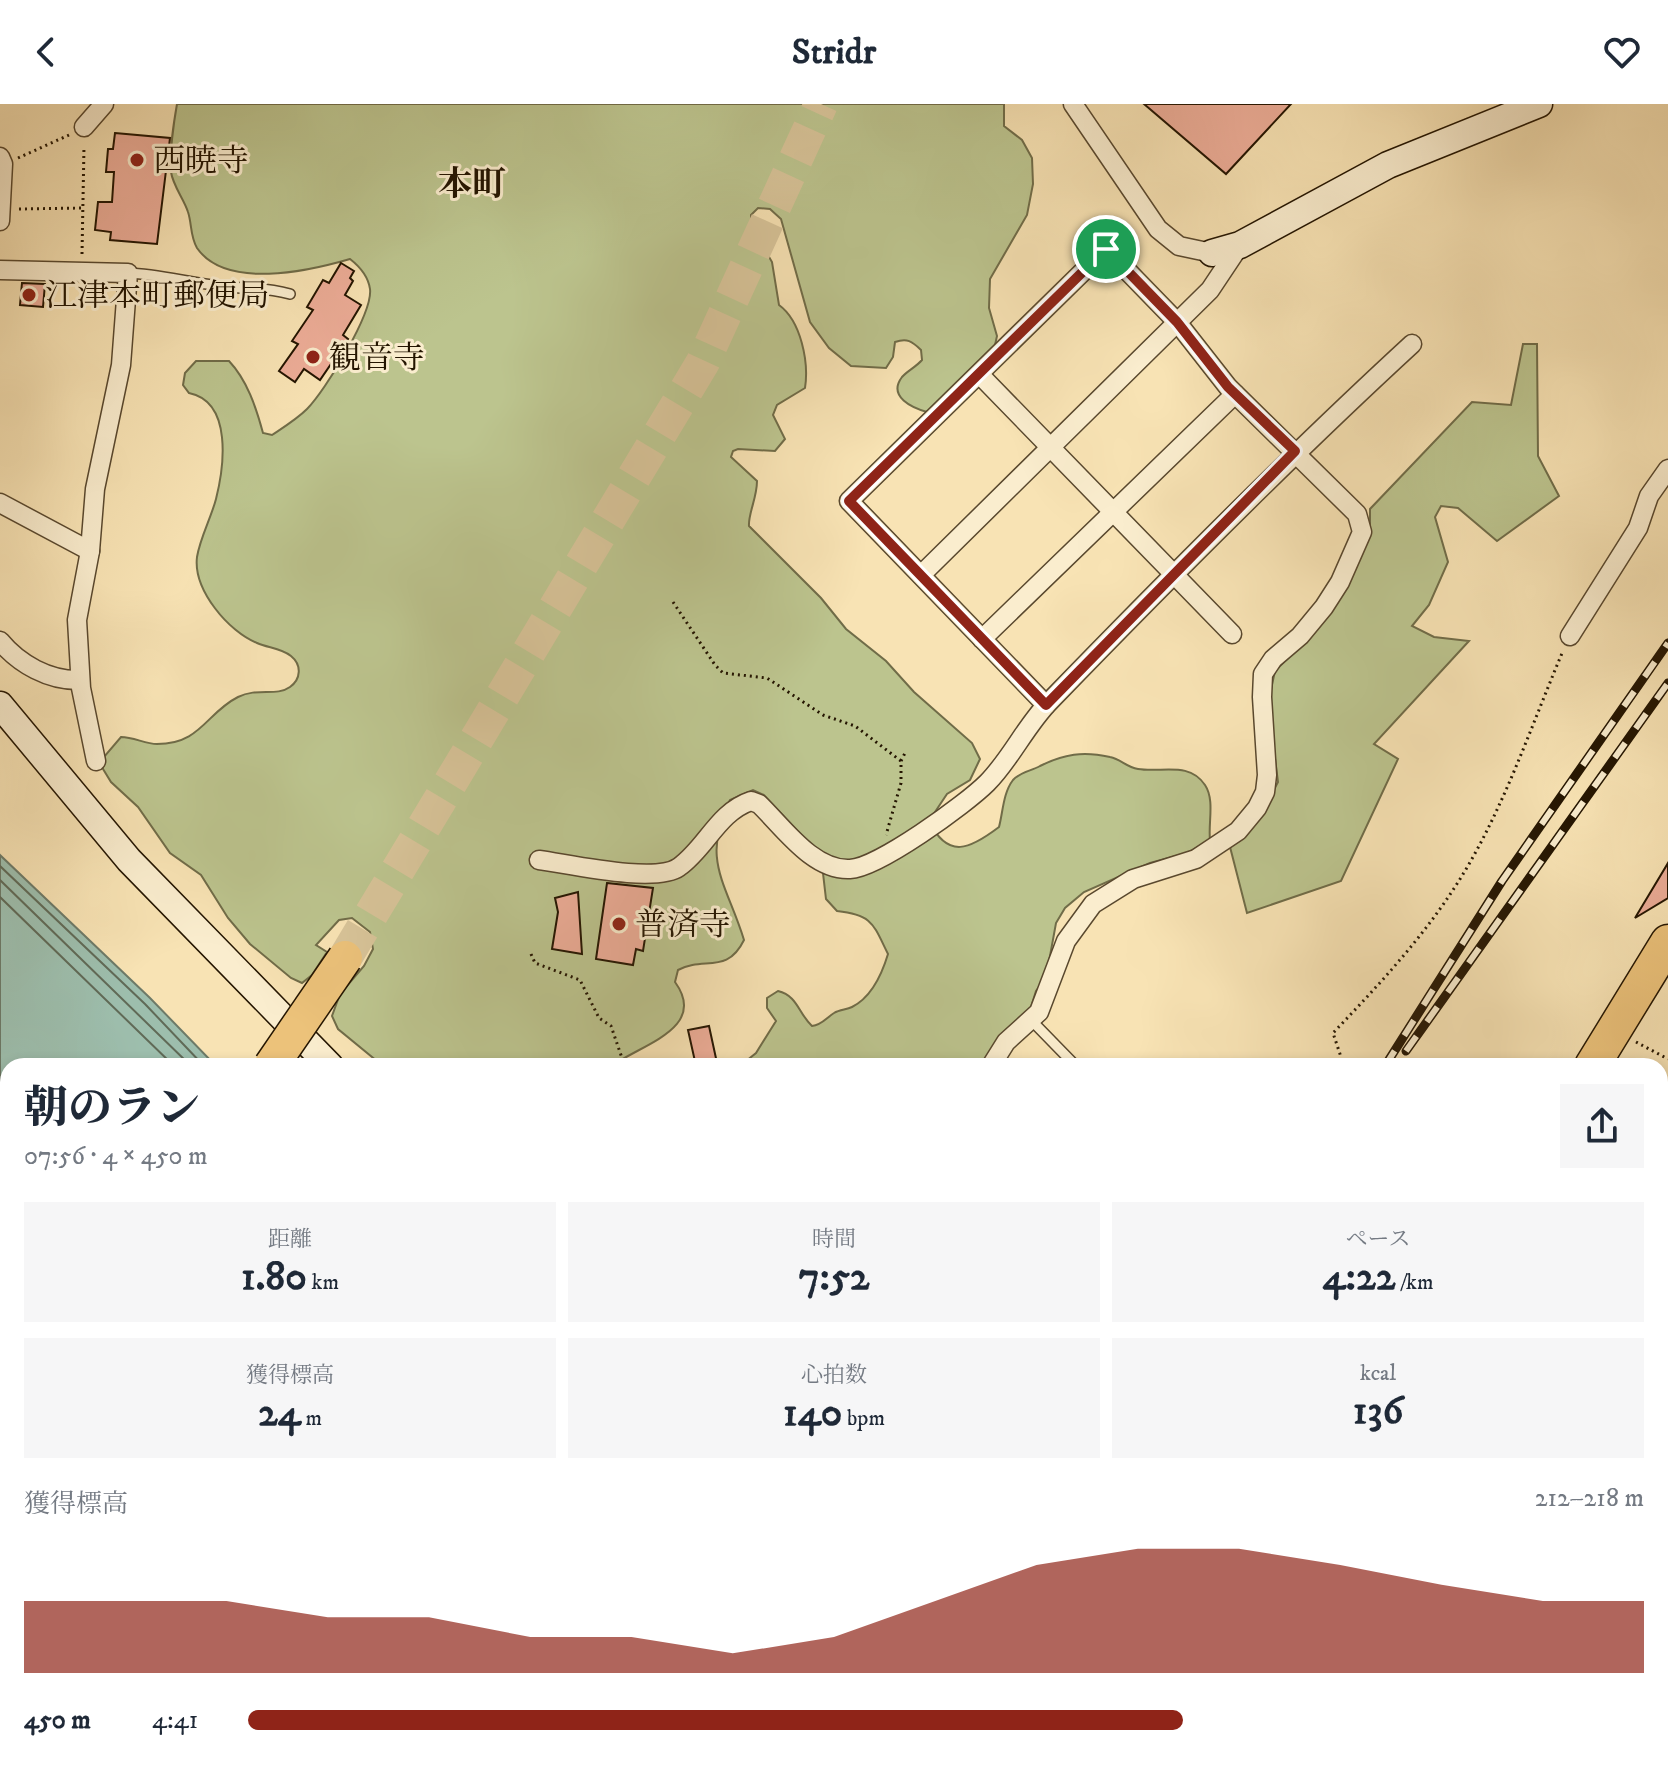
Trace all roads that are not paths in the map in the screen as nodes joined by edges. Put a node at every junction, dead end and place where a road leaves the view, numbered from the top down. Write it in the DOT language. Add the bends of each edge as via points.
graph roads {
  1 [pos="104,104"];
  2 [pos="1073,104"];
  3 [pos="1539,104"];
  4 [pos="84,127"];
  5 [pos="2,160"];
  6 [pos="1,215"];
  7 [pos="1240,245"];
  8 [pos="1212,253"];
  9 [pos="0,270"];
  10 [pos="128,273"];
  11 [pos="290,294"];
  12 [pos="1177,322"];
  13 [pos="1412,344"];
  14 [pos="980,375"];
  15 [pos="1235,394"];
  16 [pos="1049,446"];
  17 [pos="1295,451"];
  18 [pos="1668,469"];
  19 [pos="0,503"];
  20 [pos="1113,512"];
  21 [pos="90,551"];
  22 [pos="1174,574"];
  23 [pos="921,575"];
  24 [pos="1232,634"];
  25 [pos="1570,636"];
  26 [pos="982,639"];
  27 [pos="0,641"];
  28 [pos="80,680"];
  29 [pos="0,705"];
  30 [pos="1046,705"];
  31 [pos="96,761"];
  32 [pos="539,860"];
  33 [pos="1668,942"];
  34 [pos="345,958"];
  35 [pos="1032,1021"];
  36 [pos="282,1054"];
  37 [pos="996,1058"];
  38 [pos="1068,1058"];
  39 [pos="1597,1058"];
  1 -- 4 [label="street"];
  2 -- 8 [label="street" via="1158,229 1179,246"];
  3 -- 7 [label="street" via="1388,165"];
  5 -- 6 [label="street"];
  7 -- 8 [label="street"];
  7 -- 12 [label="street" via="1210,290"];
  9 -- 10 [label="street"];
  10 -- 11 [label="lane" via="224,287 263,286"];
  10 -- 21 [label="street" via="121,365 95,489"];
  12 -- 14 [label="street" via="1106,249"];
  12 -- 15 [label="street"];
  12 -- 16 [label="street"];
  13 -- 17 [label="street"];
  14 -- 16 [label="street"];
  14 -- 23 [label="street" via="849,501"];
  15 -- 17 [label="street"];
  15 -- 20 [label="street"];
  16 -- 20 [label="street"];
  16 -- 23 [label="street"];
  17 -- 22 [label="street"];
  17 -- 35 [label="street" via="1357,514 1362,532 1324,607 1263,674 1267,775 1262,800 1238,831 1196,859 1118,885 1093,904 1066,941"];
  18 -- 25 [label="street"];
  19 -- 21 [label="street"];
  20 -- 22 [label="street"];
  20 -- 26 [label="street"];
  21 -- 28 [label="street" via="77,620"];
  22 -- 24 [label="street"];
  22 -- 30 [label="street"];
  23 -- 26 [label="street"];
  26 -- 30 [label="street"];
  27 -- 28 [label="street" via="34,668 66,681"];
  28 -- 31 [label="street"];
  29 -- 36 [label="street"];
  30 -- 32 [label="street" via="987,783 882,858 852,869 816,858 751,801 725,817 672,871 651,874"];
  33 -- 39 [label="highway"];
  34 -- 36 [label="highway, bridge"];
  35 -- 37 [label="street"];
  35 -- 38 [label="lane"];
}
